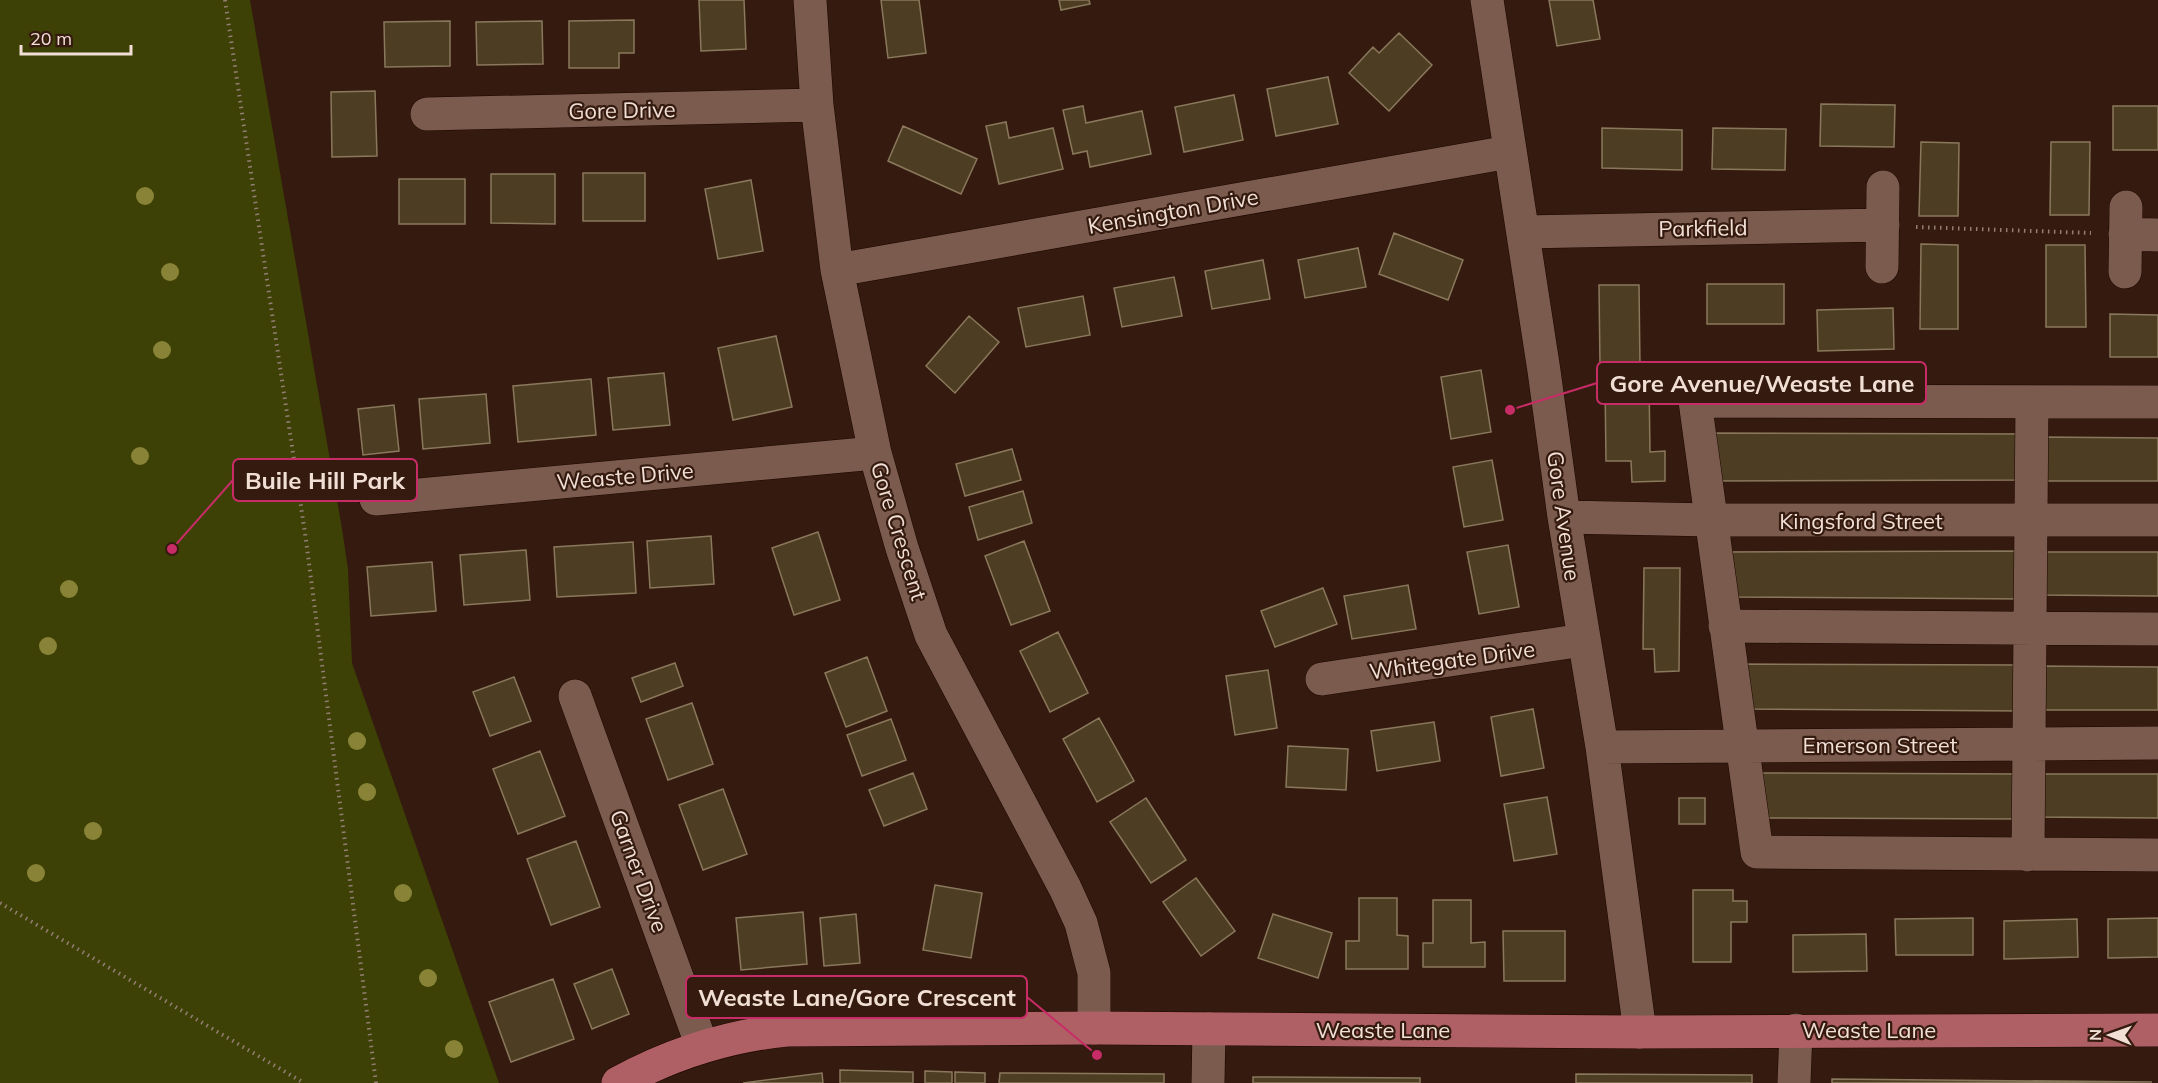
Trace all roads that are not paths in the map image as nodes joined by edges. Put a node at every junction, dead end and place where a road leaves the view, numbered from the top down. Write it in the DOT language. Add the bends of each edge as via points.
graph roads {
  1 [pos="810,0"];
  2 [pos="1487,0"];
  3 [pos="817,105"];
  4 [pos="427,114"];
  5 [pos="1509,152"];
  6 [pos="1883,187"];
  7 [pos="1882,225"];
  8 [pos="1523,232"];
  9 [pos="2158,235"];
  10 [pos="1882,267"];
  11 [pos="837,270"];
  12 [pos="2124,272"];
  13 [pos="2158,402"];
  14 [pos="2032,403"];
  15 [pos="875,453"];
  16 [pos="376,499"];
  17 [pos="1564,517"];
  18 [pos="1711,520"];
  19 [pos="2031,520"];
  20 [pos="2158,520"];
  21 [pos="1725,626"];
  22 [pos="2031,629"];
  23 [pos="2158,629"];
  24 [pos="1583,640"];
  25 [pos="1322,679"];
  26 [pos="575,696"];
  27 [pos="2158,743"];
  28 [pos="2029,744"];
  29 [pos="1742,746"];
  30 [pos="1602,747"];
  31 [pos="2028,855"];
  32 [pos="2158,855"];
  33 [pos="1094,1028"];
  34 [pos="1209,1029"];
  35 [pos="1796,1030"];
  36 [pos="2158,1030"];
  37 [pos="1640,1032"];
  38 [pos="702,1046"];
  39 [pos="618,1083"];
  40 [pos="1208,1083"];
  41 [pos="1794,1083"];
  1 -- 3 [label="street, Gore Crescent"];
  2 -- 5 [label="street, Gore Avenue"];
  3 -- 4 [label="street, Gore Drive"];
  3 -- 11 [label="street, Gore Crescent"];
  5 -- 8 [label="street, Gore Avenue"];
  5 -- 11 [label="street, Kensington Drive"];
  6 -- 7 [label="street"];
  7 -- 8 [label="street, Parkfield"];
  7 -- 10 [label="street"];
  8 -- 17 [label="street, Gore Avenue"];
  9 -- 12 [label="street" via="2125,221"];
  11 -- 15 [label="street, Gore Crescent"];
  13 -- 14 [label="street"];
  14 -- 18 [label="street" via="1695,401"];
  14 -- 19 [label="street"];
  15 -- 16 [label="street, Weaste Drive"];
  15 -- 33 [label="street, Gore Crescent" via="931,635 1081,923 1094,973"];
  17 -- 18 [label="street, Kingsford Street"];
  17 -- 24 [label="street, Gore Avenue"];
  18 -- 19 [label="street, Kingsford Street"];
  18 -- 21 [label="street"];
  19 -- 20 [label="street, Kingsford Street"];
  19 -- 22 [label="street"];
  21 -- 22 [label="street"];
  21 -- 29 [label="street"];
  22 -- 23 [label="street"];
  22 -- 28 [label="street"];
  24 -- 25 [label="street, Whitegate Drive"];
  24 -- 30 [label="street, Gore Avenue"];
  26 -- 38 [label="street, Garner Drive"];
  27 -- 28 [label="street, Emerson Street"];
  28 -- 29 [label="street, Emerson Street"];
  28 -- 31 [label="street"];
  29 -- 30 [label="street, Emerson Street"];
  29 -- 31 [label="street" via="1757,852"];
  30 -- 37 [label="street, Gore Avenue"];
  31 -- 32 [label="street"];
  33 -- 34 [label="main road, Weaste Lane"];
  33 -- 38 [label="main road, Weaste Lane" via="787,1030"];
  34 -- 37 [label="main road, Weaste Lane"];
  34 -- 40 [label="street"];
  35 -- 36 [label="main road, Weaste Lane"];
  35 -- 37 [label="main road, Weaste Lane"];
  35 -- 41 [label="street"];
  38 -- 39 [label="main road, Weaste Lane"];
}
